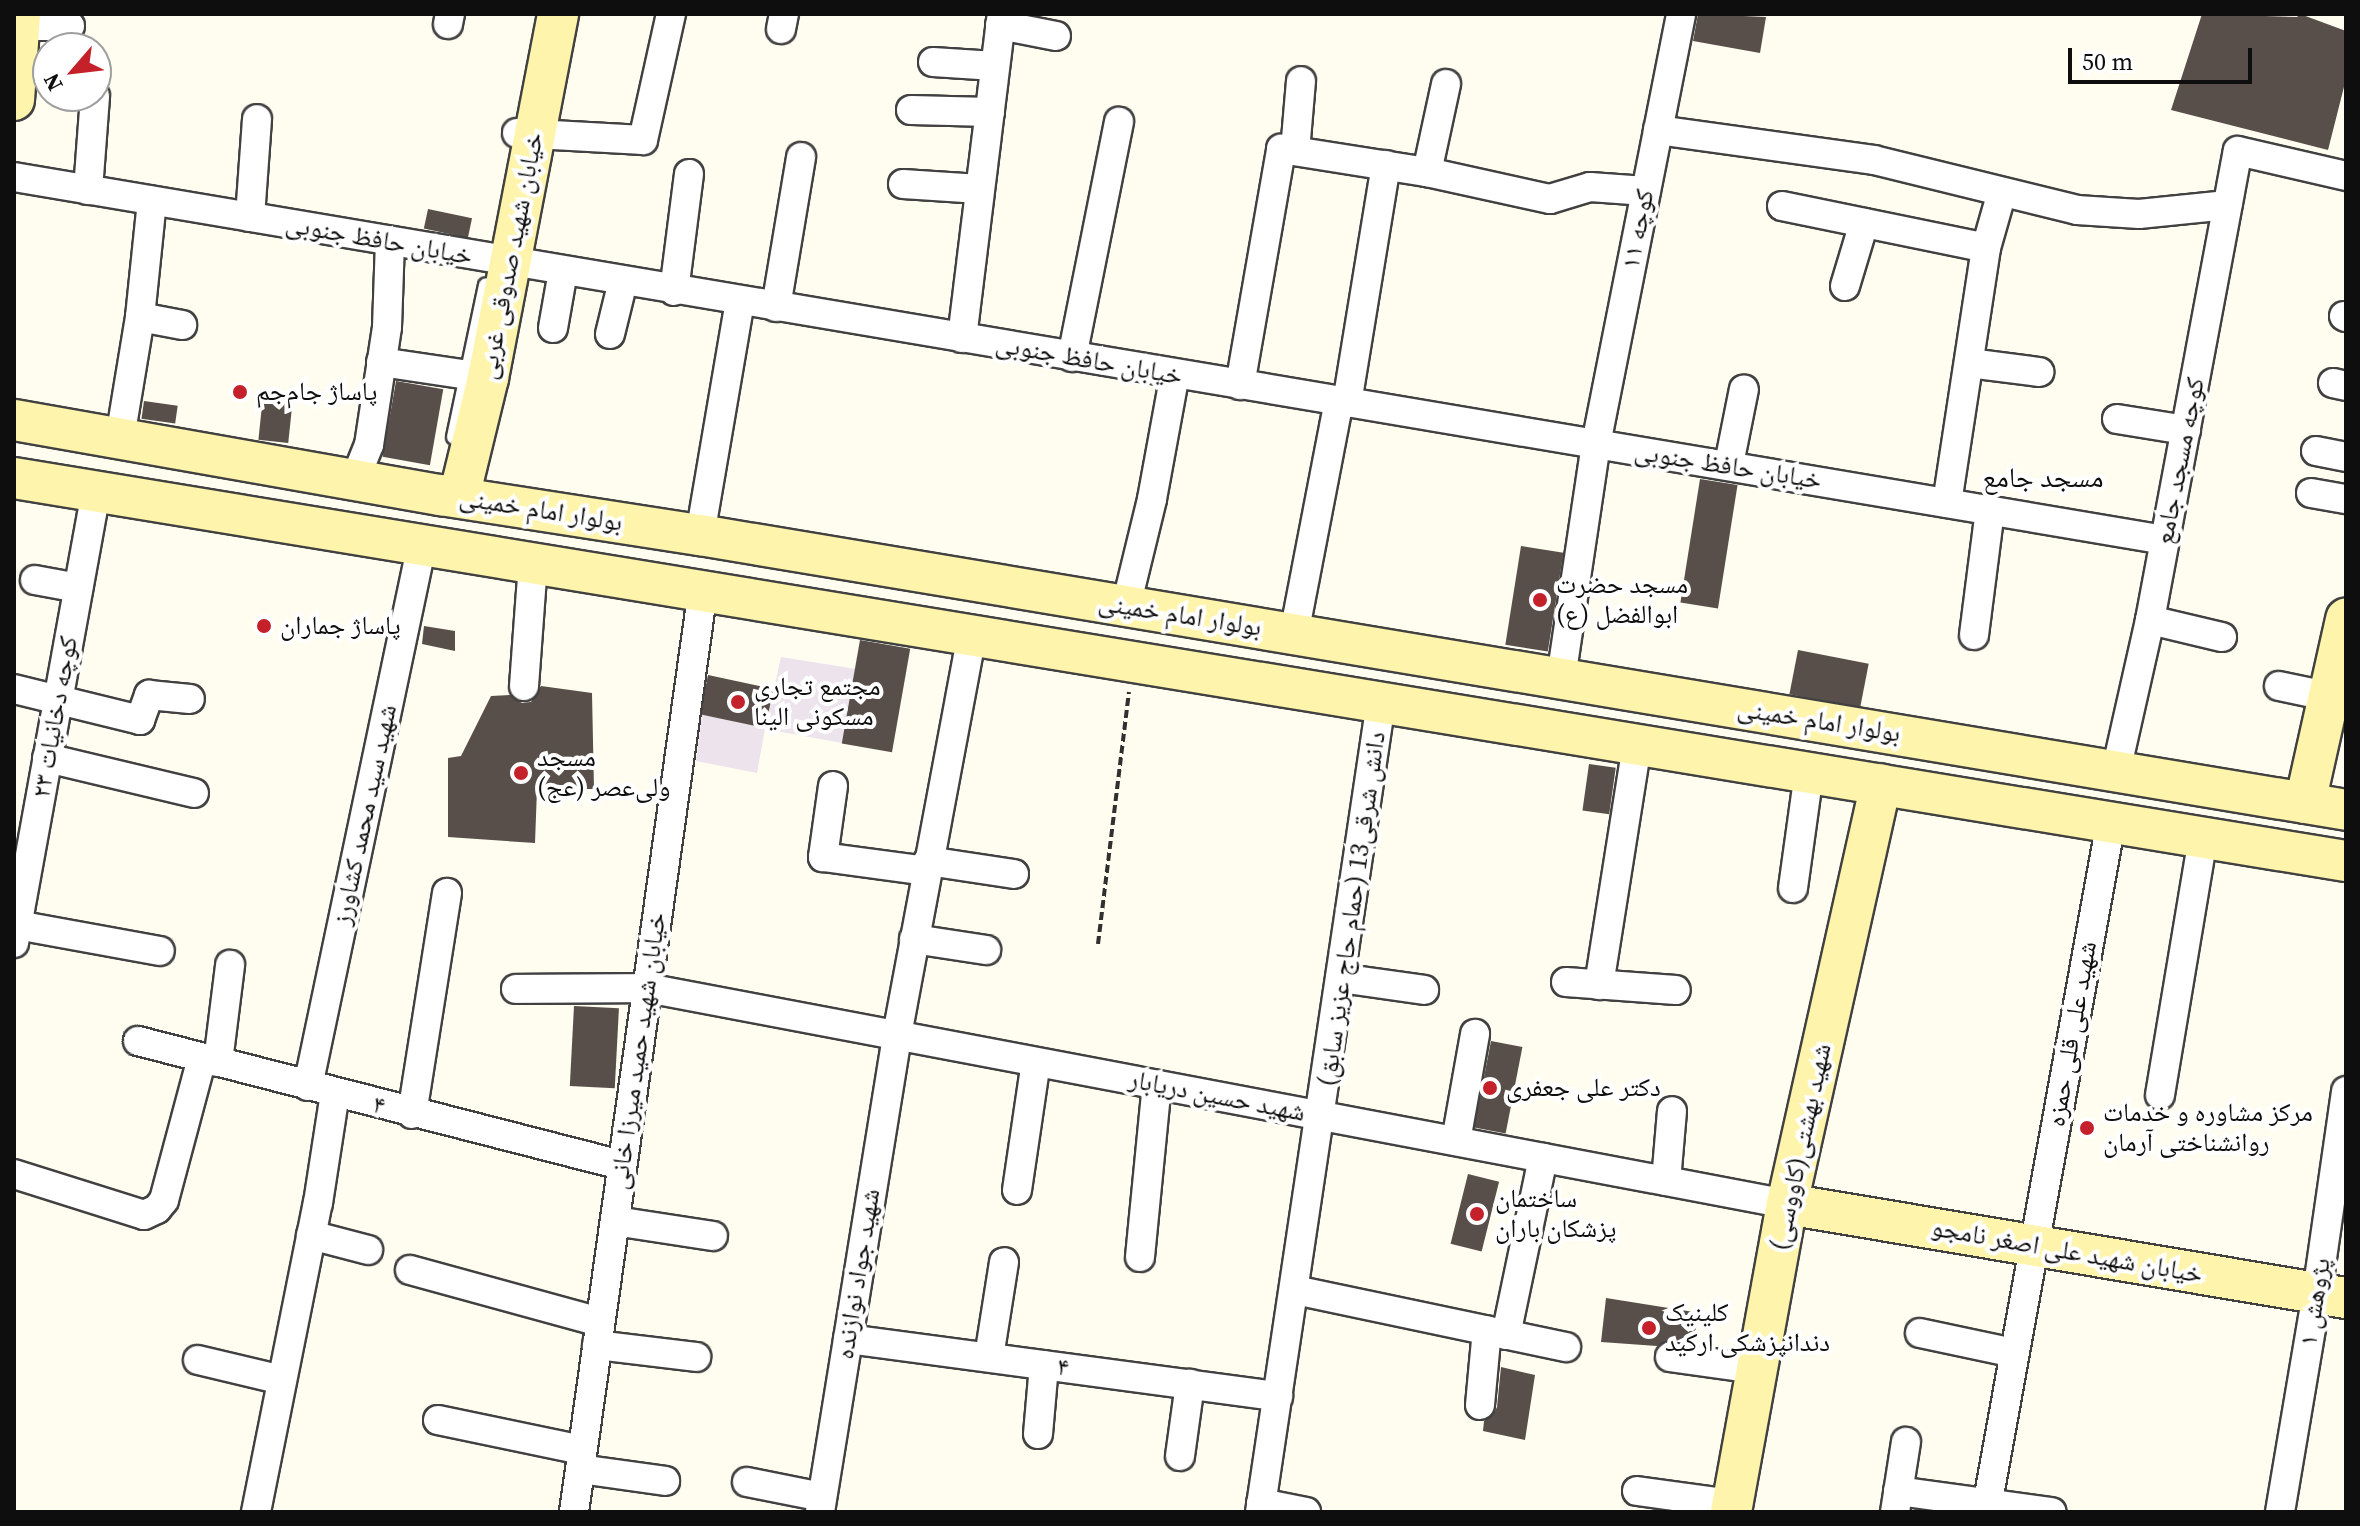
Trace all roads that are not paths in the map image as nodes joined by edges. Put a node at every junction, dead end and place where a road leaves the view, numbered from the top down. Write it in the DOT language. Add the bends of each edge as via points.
graph roads {
  1 [pos="558,14"];
  2 [pos="671,14"];
  3 [pos="1681,14"];
  4 [pos="20,20"];
  5 [pos="1001,20"];
  6 [pos="70,26"];
  7 [pos="1056,36"];
  8 [pos="933,62"];
  9 [pos="995,66"];
  10 [pos="1301,81"];
  11 [pos="1446,84"];
  12 [pos="14,100"];
  13 [pos="911,110"];
  14 [pos="94,112"];
  15 [pos="990,112"];
  16 [pos="257,119"];
  17 [pos="1119,122"];
  18 [pos="1658,130"];
  19 [pos="522,133"];
  20 [pos="1288,150"];
  21 [pos="801,157"];
  22 [pos="1386,165"];
  23 [pos="1427,172"];
  24 [pos="689,174"];
  25 [pos="2346,176"];
  26 [pos="14,177"];
  27 [pos="903,184"];
  28 [pos="980,189"];
  29 [pos="88,190"];
  30 [pos="1646,191"];
  31 [pos="2002,192"];
  32 [pos="152,201"];
  33 [pos="2228,205"];
  34 [pos="1782,206"];
  35 [pos="250,217"];
  36 [pos="1864,223"];
  37 [pos="390,242"];
  38 [pos="1986,248"];
  39 [pos="498,256"];
  40 [pos="563,271"];
  41 [pos="623,281"];
  42 [pos="1845,286"];
  43 [pos="674,291"];
  44 [pos="740,302"];
  45 [pos="776,307"];
  46 [pos="140,317"];
  47 [pos="182,325"];
  48 [pos="553,328"];
  49 [pos="610,334"];
  50 [pos="962,338"];
  51 [pos="1072,357"];
  52 [pos="381,362"];
  53 [pos="1969,363"];
  54 [pos="2039,372"];
  55 [pos="1175,374"];
  56 [pos="478,376"];
  57 [pos="1240,385"];
  58 [pos="1744,389"];
  59 [pos="1343,402"];
  60 [pos="2117,419"];
  61 [pos="14,420"];
  62 [pos="2186,430"];
  63 [pos="120,438"];
  64 [pos="1596,444"];
  65 [pos="2316,451"];
  66 [pos="2346,457"];
  67 [pos="1729,464"];
  68 [pos="356,477"];
  69 [pos="14,478"];
  70 [pos="448,483"];
  71 [pos="96,491"];
  72 [pos="2311,493"];
  73 [pos="2346,499"];
  74 [pos="1947,503"];
  75 [pos="1990,510"];
  76 [pos="700,535"];
  77 [pos="2165,540"];
  78 [pos="422,544"];
  79 [pos="533,562"];
  80 [pos="35,580"];
  81 [pos="78,588"];
  82 [pos="703,590"];
  83 [pos="1126,606"];
  84 [pos="2346,619"];
  85 [pos="2150,620"];
  86 [pos="972,634"];
  87 [pos="1294,634"];
  88 [pos="1974,635"];
  89 [pos="2222,637"];
  90 [pos="1561,678"];
  91 [pos="524,686"];
  92 [pos="2279,686"];
  93 [pos="14,689"];
  94 [pos="2331,697"];
  95 [pos="190,699"];
  96 [pos="1381,702"];
  97 [pos="57,703"];
  98 [pos="1637,744"];
  99 [pos="47,758"];
  100 [pos="2116,771"];
  101 [pos="1809,772"];
  102 [pos="1881,784"];
  103 [pos="833,786"];
  104 [pos="194,793"];
  105 [pos="2305,803"];
  106 [pos="2346,810"];
  107 [pos="2111,822"];
  108 [pos="2203,837"];
  109 [pos="2346,861"];
  110 [pos="927,866"];
  111 [pos="1014,874"];
  112 [pos="1793,888"];
  113 [pos="447,893"];
  114 [pos="16,934"];
  115 [pos="914,939"];
  116 [pos="986,950"];
  117 [pos="160,951"];
  118 [pos="230,965"];
  119 [pos="1340,978"];
  120 [pos="1566,982"];
  121 [pos="1599,985"];
  122 [pos="647,988"];
  123 [pos="516,989"];
  124 [pos="1424,990"];
  125 [pos="1676,990"];
  126 [pos="1475,1034"];
  127 [pos="897,1035"];
  128 [pos="138,1041"];
  129 [pos="210,1060"];
  130 [pos="1036,1062"];
  131 [pos="1157,1085"];
  132 [pos="308,1086"];
  133 [pos="2346,1091"];
  134 [pos="335,1093"];
  135 [pos="2160,1095"];
  136 [pos="1672,1111"];
  137 [pos="412,1114"];
  138 [pos="1322,1116"];
  139 [pos="1456,1141"];
  140 [pos="1543,1158"];
  141 [pos="622,1165"];
  142 [pos="14,1174"];
  143 [pos="1666,1181"];
  144 [pos="1017,1190"];
  145 [pos="1787,1204"];
  146 [pos="615,1221"];
  147 [pos="311,1235"];
  148 [pos="713,1236"];
  149 [pos="2033,1245"];
  150 [pos="368,1250"];
  151 [pos="1140,1257"];
  152 [pos="1004,1262"];
  153 [pos="410,1270"];
  154 [pos="1295,1290"];
  155 [pos="2332,1295"];
  156 [pos="1497,1332"];
  157 [pos="1920,1333"];
  158 [pos="599,1334"];
  159 [pos="848,1339"];
  160 [pos="1566,1347"];
  161 [pos="2014,1353"];
  162 [pos="696,1357"];
  163 [pos="989,1357"];
  164 [pos="1670,1357"];
  165 [pos="198,1360"];
  166 [pos="1044,1365"];
  167 [pos="1757,1369"];
  168 [pos="282,1380"];
  169 [pos="1190,1384"];
  170 [pos="1278,1396"];
  171 [pos="1480,1405"];
  172 [pos="438,1420"];
  173 [pos="1038,1434"];
  174 [pos="1906,1442"];
  175 [pos="1180,1456"];
  176 [pos="581,1459"];
  177 [pos="665,1481"];
  178 [pos="747,1482"];
  179 [pos="1637,1491"];
  180 [pos="1897,1502"];
  181 [pos="821,1505"];
  182 [pos="1987,1507"];
  183 [pos="1261,1508"];
  184 [pos="1732,1508"];
  185 [pos="256,1512"];
  186 [pos="574,1512"];
  187 [pos="1306,1512"];
  188 [pos="2052,1512"];
  189 [pos="2280,1512"];
  1 -- 19 [label="main road, خیابان شهید صدوقی غربی"];
  2 -- 19 [label="street" via="643,140"];
  3 -- 18 [label="street, کوچه ۱۱"];
  4 -- 6 [label="street"];
  4 -- 12 [label="main road"];
  5 -- 7 [label="street"];
  5 -- 9 [label="street"];
  8 -- 9 [label="street"];
  9 -- 15 [label="street"];
  10 -- 20 [label="street"];
  11 -- 23 [label="street"];
  13 -- 15 [label="street"];
  14 -- 29 [label="street"];
  15 -- 28 [label="street"];
  16 -- 35 [label="street"];
  17 -- 51 [label="street"];
  18 -- 30 [label="street, کوچه ۱۱"];
  18 -- 31 [label="street" via="1874,160"];
  19 -- 39 [label="main road, خیابان شهید صدوقی غربی"];
  20 -- 22 [label="street"];
  20 -- 57 [label="street"];
  21 -- 45 [label="street"];
  22 -- 23 [label="street"];
  22 -- 59 [label="street"];
  23 -- 30 [label="street" via="1550,199 1590,187"];
  24 -- 43 [label="street"];
  25 -- 33 [label="street, کوچه مسجد جامع" via="2238,151"];
  26 -- 29 [label="street, خیابان حافظ جنوبی"];
  27 -- 28 [label="street"];
  28 -- 50 [label="street"];
  29 -- 32 [label="street, خیابان حافظ جنوبی"];
  30 -- 64 [label="street, کوچه ۱۱"];
  31 -- 33 [label="street" via="2077,210 2139,214"];
  31 -- 38 [label="street"];
  32 -- 35 [label="street, خیابان حافظ جنوبی"];
  32 -- 46 [label="street"];
  33 -- 62 [label="street, کوچه مسجد جامع"];
  34 -- 36 [label="street"];
  35 -- 37 [label="street, خیابان حافظ جنوبی"];
  36 -- 38 [label="street"];
  36 -- 42 [label="street"];
  37 -- 39 [label="street, خیابان حافظ جنوبی"];
  37 -- 52 [label="street"];
  38 -- 53 [label="street"];
  39 -- 40 [label="street, خیابان حافظ جنوبی"];
  39 -- 56 [label="main road, خیابان شهید صدوقی غربی"];
  40 -- 41 [label="street, خیابان حافظ جنوبی"];
  40 -- 48 [label="street"];
  41 -- 43 [label="street, خیابان حافظ جنوبی"];
  41 -- 49 [label="street"];
  43 -- 44 [label="street, خیابان حافظ جنوبی"];
  44 -- 45 [label="street, خیابان حافظ جنوبی"];
  44 -- 76 [label="street"];
  45 -- 50 [label="street, خیابان حافظ جنوبی"];
  46 -- 47 [label="street"];
  46 -- 63 [label="street"];
  50 -- 51 [label="street, خیابان حافظ جنوبی"];
  51 -- 55 [label="street, خیابان حافظ جنوبی"];
  52 -- 56 [label="street"];
  52 -- 68 [label="street" via="369,445"];
  53 -- 54 [label="street"];
  53 -- 74 [label="street"];
  55 -- 57 [label="street, خیابان حافظ جنوبی"];
  55 -- 83 [label="street"];
  56 -- 70 [label="main road, خیابان شهید صدوقی غربی"];
  57 -- 59 [label="street, خیابان حافظ جنوبی"];
  58 -- 67 [label="street"];
  59 -- 64 [label="street, خیابان حافظ جنوبی"];
  59 -- 87 [label="street"];
  60 -- 62 [label="street"];
  61 -- 63 [label="main road, بولوار امام خمینی"];
  62 -- 77 [label="street, کوچه مسجد جامع"];
  63 -- 68 [label="main road, بولوار امام خمینی"];
  64 -- 67 [label="street, خیابان حافظ جنوبی"];
  64 -- 90 [label="street, کوچه ۱۱"];
  65 -- 66 [label="street"];
  67 -- 74 [label="street, خیابان حافظ جنوبی"];
  68 -- 70 [label="main road, بولوار امام خمینی"];
  69 -- 71 [label="main road, بولوار امام خمینی"];
  70 -- 76 [label="main road, بولوار امام خمینی"];
  71 -- 78 [label="main road, بولوار امام خمینی"];
  71 -- 81 [label="street, کوچه دخانیات ۲۳"];
  72 -- 73 [label="street"];
  74 -- 75 [label="street, خیابان حافظ جنوبی"];
  75 -- 77 [label="street, خیابان حافظ جنوبی"];
  75 -- 88 [label="street"];
  76 -- 83 [label="main road, بولوار امام خمینی"];
  77 -- 85 [label="street, کوچه مسجد جامع"];
  78 -- 79 [label="main road, بولوار امام خمینی"];
  78 -- 132 [label="street, شهید سید محمد کشاورز"];
  79 -- 82 [label="main road, بولوار امام خمینی"];
  79 -- 91 [label="street"];
  80 -- 81 [label="street"];
  81 -- 97 [label="street, کوچه دخانیات ۲۳"];
  82 -- 86 [label="main road, بولوار امام خمینی"];
  82 -- 122 [label="street, خیابان شهید حمید میرزا خانی"];
  83 -- 87 [label="main road, بولوار امام خمینی"];
  84 -- 94 [label="main road"];
  85 -- 89 [label="street"];
  85 -- 100 [label="street, کوچه مسجد جامع"];
  86 -- 96 [label="main road, بولوار امام خمینی"];
  86 -- 110 [label="street, شهید جواد نوازنده"];
  87 -- 90 [label="main road, بولوار امام خمینی"];
  90 -- 100 [label="main road, بولوار امام خمینی"];
  92 -- 94 [label="street"];
  93 -- 97 [label="street"];
  94 -- 105 [label="main road"];
  95 -- 97 [label="street" via="149,695 140,720"];
  96 -- 98 [label="main road, بولوار امام خمینی"];
  96 -- 119 [label="street, دانش شرقی13 (حمام حاج عزیز سابق)"];
  97 -- 99 [label="street, کوچه دخانیات ۲۳"];
  98 -- 101 [label="main road, بولوار امام خمینی"];
  98 -- 121 [label="street"];
  99 -- 104 [label="street"];
  99 -- 114 [label="street, کوچه دخانیات ۲۳"];
  100 -- 105 [label="main road, بولوار امام خمینی"];
  101 -- 102 [label="main road, بولوار امام خمینی"];
  101 -- 112 [label="street"];
  102 -- 107 [label="main road, بولوار امام خمینی"];
  102 -- 145 [label="main road, شهید بهشتی(کاووسی)"];
  103 -- 110 [label="street" via="823,857"];
  105 -- 106 [label="main road, بولوار امام خمینی"];
  107 -- 108 [label="main road, بولوار امام خمینی"];
  107 -- 149 [label="street, شهید علی قلی حمزه"];
  108 -- 109 [label="main road, بولوار امام خمینی"];
  108 -- 135 [label="street"];
  110 -- 111 [label="street"];
  110 -- 115 [label="street, شهید جواد نوازنده"];
  113 -- 137 [label="street"];
  114 -- 117 [label="street"];
  115 -- 116 [label="street"];
  115 -- 127 [label="street, شهید جواد نوازنده"];
  118 -- 129 [label="street"];
  119 -- 124 [label="street"];
  119 -- 138 [label="street, دانش شرقی13 (حمام حاج عزیز سابق)"];
  120 -- 121 [label="street"];
  121 -- 125 [label="street"];
  122 -- 123 [label="street, شهید حسین دریابار"];
  122 -- 127 [label="street, شهید حسین دریابار"];
  122 -- 141 [label="street, خیابان شهید حمید میرزا خانی"];
  126 -- 139 [label="street"];
  127 -- 130 [label="street, شهید حسین دریابار"];
  127 -- 159 [label="street, شهید جواد نوازنده"];
  128 -- 129 [label="street, ۴"];
  129 -- 132 [label="street, ۴"];
  129 -- 142 [label="street" via="157,1209 144,1215"];
  130 -- 131 [label="street, شهید حسین دریابار"];
  130 -- 144 [label="street"];
  131 -- 138 [label="street, شهید حسین دریابار"];
  131 -- 151 [label="street"];
  132 -- 134 [label="street, ۴"];
  133 -- 155 [label="street, پژوهش ۱"];
  134 -- 137 [label="street, ۴"];
  134 -- 147 [label="street"];
  136 -- 143 [label="street"];
  137 -- 141 [label="street, ۴"];
  138 -- 139 [label="street, شهید حسین دریابار"];
  138 -- 154 [label="street, دانش شرقی13 (حمام حاج عزیز سابق)"];
  139 -- 140 [label="street, شهید حسین دریابار"];
  140 -- 143 [label="street, شهید حسین دریابار"];
  140 -- 156 [label="street"];
  141 -- 146 [label="street, خیابان شهید حمید میرزا خانی"];
  143 -- 145 [label="street, شهید حسین دریابار"];
  145 -- 149 [label="main road, خیابان شهید علی اصغر نامجو"];
  145 -- 167 [label="main road, شهید بهشتی(کاووسی)"];
  146 -- 148 [label="street"];
  146 -- 158 [label="street, خیابان شهید حمید میرزا خانی"];
  147 -- 150 [label="street"];
  147 -- 168 [label="street"];
  149 -- 155 [label="main road, خیابان شهید علی اصغر نامجو"];
  149 -- 161 [label="street, شهید علی قلی حمزه"];
  152 -- 163 [label="street"];
  153 -- 158 [label="street"];
  154 -- 156 [label="street"];
  154 -- 170 [label="street, دانش شرقی13 (حمام حاج عزیز سابق)"];
  155 -- 189 [label="street, پژوهش ۱"];
  156 -- 160 [label="street"];
  156 -- 171 [label="street"];
  157 -- 161 [label="street"];
  158 -- 162 [label="street"];
  158 -- 176 [label="street, خیابان شهید حمید میرزا خانی"];
  159 -- 163 [label="street, ۴"];
  159 -- 181 [label="street, شهید جواد نوازنده"];
  161 -- 182 [label="street, شهید علی قلی حمزه"];
  163 -- 166 [label="street, ۴"];
  164 -- 167 [label="street"];
  165 -- 168 [label="street"];
  166 -- 169 [label="street, ۴"];
  166 -- 173 [label="street"];
  167 -- 184 [label="main road, شهید بهشتی(کاووسی)"];
  168 -- 185 [label="street"];
  169 -- 170 [label="street, ۴"];
  169 -- 175 [label="street"];
  170 -- 183 [label="street, دانش شرقی13 (حمام حاج عزیز سابق)"];
  172 -- 176 [label="street"];
  174 -- 180 [label="street"];
  176 -- 177 [label="street"];
  176 -- 186 [label="street, خیابان شهید حمید میرزا خانی"];
  178 -- 181 [label="street"];
  179 -- 184 [label="street"];
  180 -- 182 [label="street"];
  182 -- 188 [label="street"];
  183 -- 187 [label="street"];
}
